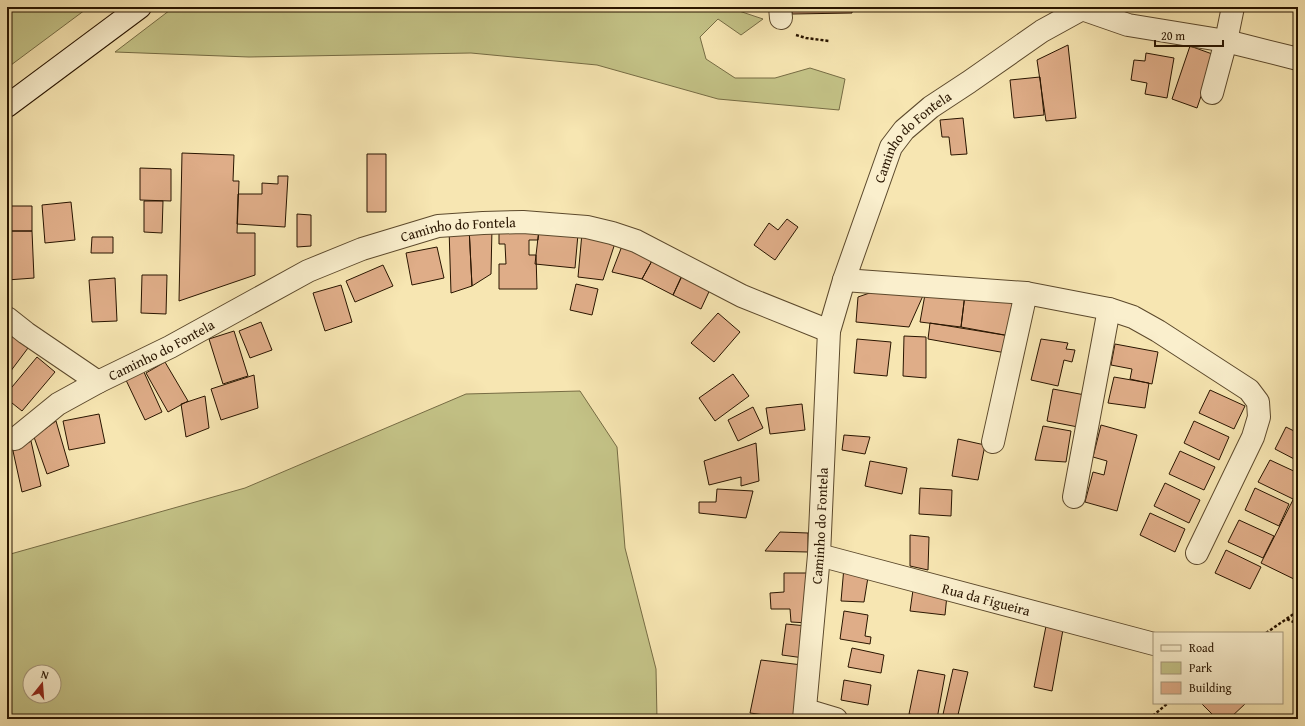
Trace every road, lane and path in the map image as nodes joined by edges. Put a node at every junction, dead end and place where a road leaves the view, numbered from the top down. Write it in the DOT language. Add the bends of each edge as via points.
graph roads {
  1 [pos="140,7"];
  2 [pos="1233,7"];
  3 [pos="1082,8"];
  4 [pos="780,13"];
  5 [pos="829,41"];
  6 [pos="1226,41"];
  7 [pos="1298,59"];
  8 [pos="1212,94"];
  9 [pos="7,106"];
  10 [pos="844,280"];
  11 [pos="1026,293"];
  12 [pos="1109,309"];
  13 [pos="7,318"];
  14 [pos="829,332"];
  15 [pos="98,382"];
  16 [pos="15,439"];
  17 [pos="993,442"];
  18 [pos="1074,497"];
  19 [pos="1197,552"];
  20 [pos="819,555"];
  21 [pos="1298,611"];
  22 [pos="1286,618"];
  23 [pos="1298,624"];
  24 [pos="1267,632"];
  25 [pos="1153,644"];
  26 [pos="1167,704"];
  27 [pos="805,715"];
  28 [pos="836,719"];
  29 [pos="1149,719"];
  1 -- 9 [label="street"];
  2 -- 6 [label="street"];
  3 -- 6 [label="street" via="1128,25"];
  3 -- 10 [label="street, Caminho do Fontela" via="1042,31 931,107 904,130 891,147"];
  4 -- 5 [label="path" via="788,29 796,35"];
  6 -- 7 [label="street"];
  6 -- 8 [label="street"];
  10 -- 11 [label="street"];
  10 -- 14 [label="street, Caminho do Fontela"];
  11 -- 12 [label="street"];
  11 -- 17 [label="street"];
  12 -- 18 [label="street"];
  12 -- 19 [label="street" via="1133,316 1158,331 1248,390 1258,402 1259,417 1253,437"];
  13 -- 15 [label="street, Caminho do Fontela"];
  14 -- 15 [label="street, Caminho do Fontela" via="742,296 636,242 612,233 587,227 523,222 438,226 362,249 308,271 170,347"];
  14 -- 20 [label="street, Caminho do Fontela"];
  15 -- 16 [label="street, Caminho do Fontela" via="58,404"];
  20 -- 25 [label="street, Rua da Figueira"];
  20 -- 27 [label="street, Caminho do Fontela"];
  21 -- 22 [label="path"];
  22 -- 23 [label="path"];
  22 -- 24 [label="path"];
  26 -- 29 [label="path"];
  27 -- 28 [label="street"];
}
